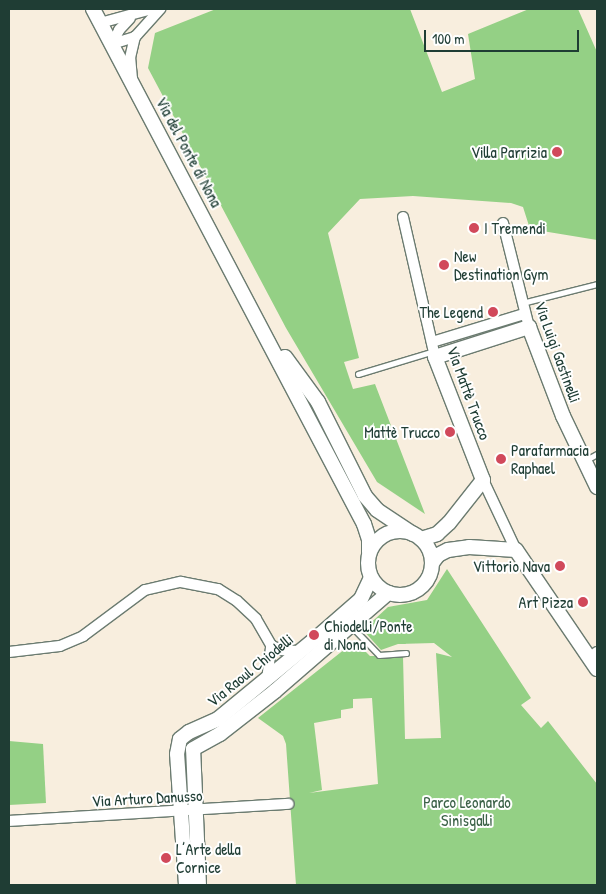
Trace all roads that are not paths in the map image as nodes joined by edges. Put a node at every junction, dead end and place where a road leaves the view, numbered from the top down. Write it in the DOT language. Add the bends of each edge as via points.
graph roads {
  1 [pos="93,9"];
  2 [pos="152,9"];
  3 [pos="160,9"];
  4 [pos="132,15"];
  5 [pos="100,23"];
  6 [pos="135,37"];
  7 [pos="112,44"];
  8 [pos="133,82"];
  9 [pos="403,217"];
  10 [pos="503,223"];
  11 [pos="597,284"];
  12 [pos="522,303"];
  13 [pos="253,312"];
  14 [pos="524,314"];
  15 [pos="529,328"];
  16 [pos="434,350"];
  17 [pos="358,374"];
  18 [pos="597,454"];
  19 [pos="584,461"];
  20 [pos="482,480"];
  21 [pos="597,487"];
  22 [pos="417,536"];
  23 [pos="516,550"];
  24 [pos="369,552"];
  25 [pos="432,564"];
  26 [pos="372,578"];
  27 [pos="388,593"];
  28 [pos="351,626"];
  29 [pos="271,645"];
  30 [pos="302,651"];
  31 [pos="9,652"];
  32 [pos="406,653"];
  33 [pos="594,660"];
  34 [pos="267,680"];
  35 [pos="288,804"];
  36 [pos="188,810"];
  37 [pos="9,821"];
  38 [pos="186,885"];
  39 [pos="199,885"];
  1 -- 5 [label="main road, Via del Ponte di Nona"];
  2 -- 4 [label="street"];
  3 -- 6 [label="street"];
  4 -- 5 [label="street"];
  4 -- 7 [label="street" via="118,30"];
  5 -- 7 [label="main road, Via del Ponte di Nona"];
  6 -- 7 [label="street"];
  6 -- 8 [label="street" via="130,58"];
  7 -- 8 [label="main road, Via del Ponte di Nona"];
  8 -- 13 [label="main road, Via del Ponte di Nona"];
  9 -- 16 [label="street, Via Mattè Trucco"];
  10 -- 12 [label="street, Via Luigi Gastinelli"];
  11 -- 12 [label="lane"];
  12 -- 14 [label="street, Via Luigi Gastinelli"];
  13 -- 22 [label="main road, Via del Ponte di Nona" via="318,402 366,496 377,510"];
  13 -- 24 [label="main road, Via del Ponte di Nona" via="366,528"];
  14 -- 15 [label="street, Via Luigi Gastinelli"];
  14 -- 16 [label="street"];
  15 -- 16 [label="main road"];
  15 -- 19 [label="main road, Via Luigi Gastinelli"];
  16 -- 17 [label="lane"];
  16 -- 20 [label="main road, Via Mattè Trucco"];
  18 -- 19 [label="lane"];
  19 -- 21 [label="main road, Via Luigi Gastinelli"];
  20 -- 22 [label="main road" via="437,534"];
  20 -- 23 [label="street, Via Mattè Trucco"];
  22 -- 24 [label="main road" via="405,531 387,533"];
  22 -- 25 [label="main road" via="431,554"];
  23 -- 25 [label="main road" via="469,547 448,550 438,555"];
  23 -- 33 [label="main road, Via Mattè Trucco"];
  24 -- 26 [label="main road" via="368,570"];
  25 -- 27 [label="main road" via="421,587 406,594"];
  26 -- 27 [label="main road"];
  26 -- 30 [label="main road, Via Raoul Chiodelli" via="361,599"];
  27 -- 28 [label="main road, Via Raoul Chiodelli"];
  28 -- 32 [label="lane" via="379,655"];
  28 -- 36 [label="main road, Via Raoul Chiodelli" via="226,730 195,746"];
  29 -- 30 [label="street" via="280,650"];
  29 -- 31 [label="street" via="256,619 237,601 218,589 181,582 145,590 84,636 60,646"];
  29 -- 34 [label="street"];
  30 -- 34 [label="main road, Via Raoul Chiodelli"];
  34 -- 36 [label="main road, Via Raoul Chiodelli" via="218,719 180,739 177,754"];
  35 -- 36 [label="street, Via Arturo Danusso"];
  36 -- 37 [label="street, Via Arturo Danusso"];
  36 -- 38 [label="main road, Via Raoul Chiodelli"];
  36 -- 39 [label="main road, Via Raoul Chiodelli"];
}
